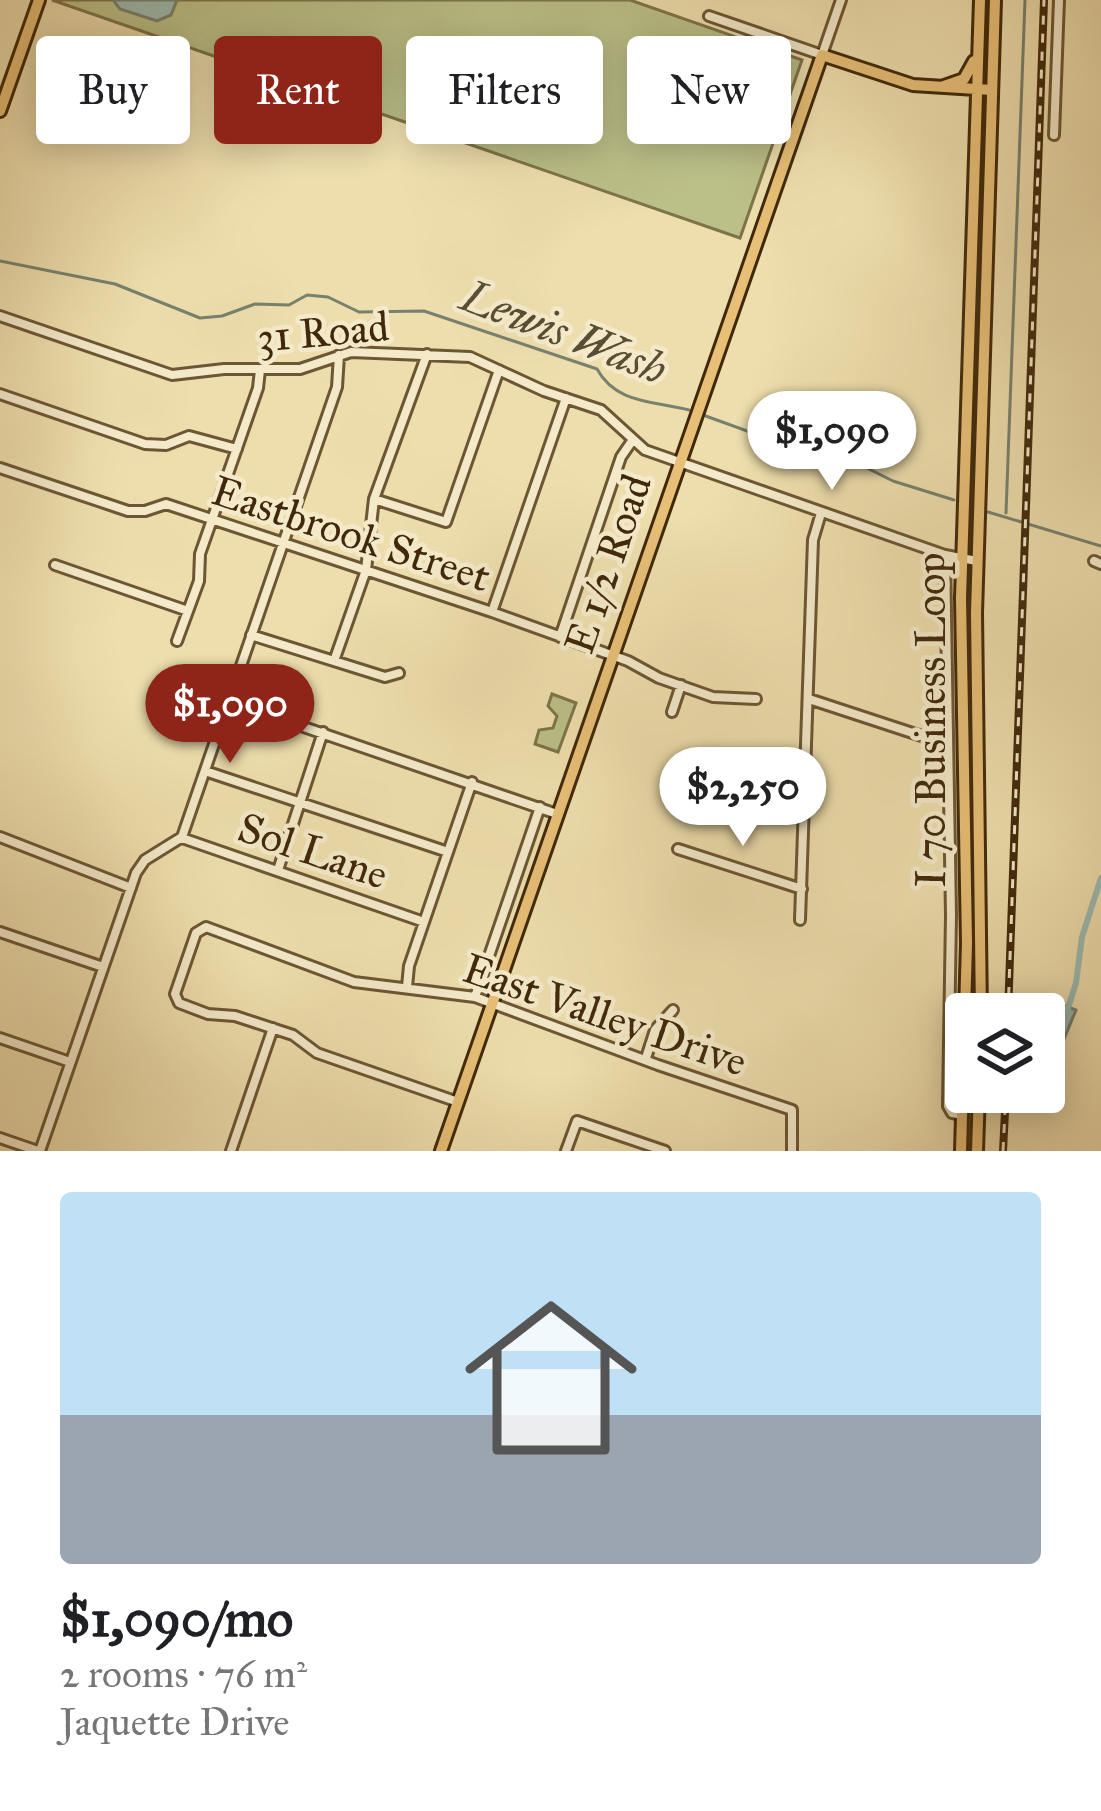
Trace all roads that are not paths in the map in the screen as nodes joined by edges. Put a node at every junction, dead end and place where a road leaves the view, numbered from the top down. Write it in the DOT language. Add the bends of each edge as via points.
graph roads {
  1 [pos="842,0"];
  2 [pos="980,0"];
  3 [pos="995,0"];
  4 [pos="1059,0"];
  5 [pos="35,1"];
  6 [pos="709,16"];
  7 [pos="979,20"];
  8 [pos="822,55"];
  9 [pos="929,88"];
  10 [pos="976,90"];
  11 [pos="992,90"];
  12 [pos="0,111"];
  13 [pos="1054,135"];
  14 [pos="974,156"];
  15 [pos="0,316"];
  16 [pos="339,354"];
  17 [pos="427,354"];
  18 [pos="260,370"];
  19 [pos="499,370"];
  20 [pos="0,394"];
  21 [pos="566,398"];
  22 [pos="632,441"];
  23 [pos="236,449"];
  24 [pos="678,463"];
  25 [pos="0,469"];
  26 [pos="374,499"];
  27 [pos="821,513"];
  28 [pos="213,520"];
  29 [pos="284,543"];
  30 [pos="945,556"];
  31 [pos="962,559"];
  32 [pos="977,561"];
  33 [pos="55,565"];
  34 [pos="366,570"];
  35 [pos="188,611"];
  36 [pos="492,612"];
  37 [pos="251,635"];
  38 [pos="560,637"];
  39 [pos="177,640"];
  40 [pos="612,655"];
  41 [pos="334,661"];
  42 [pos="399,673"];
  43 [pos="681,686"];
  44 [pos="756,699"];
  45 [pos="809,699"];
  46 [pos="228,701"];
  47 [pos="672,712"];
  48 [pos="322,732"];
  49 [pos="946,744"];
  50 [pos="206,771"];
  51 [pos="472,782"];
  52 [pos="300,801"];
  53 [pos="539,807"];
  54 [pos="557,814"];
  55 [pos="0,837"];
  56 [pos="182,837"];
  57 [pos="678,850"];
  58 [pos="448,852"];
  59 [pos="278,870"];
  60 [pos="131,888"];
  61 [pos="802,889"];
  62 [pos="800,920"];
  63 [pos="424,922"];
  64 [pos="0,932"];
  65 [pos="103,967"];
  66 [pos="407,987"];
  67 [pos="949,993"];
  68 [pos="966,993"];
  69 [pos="981,993"];
  70 [pos="475,997"];
  71 [pos="492,1002"];
  72 [pos="673,1010"];
  73 [pos="273,1028"];
  74 [pos="0,1038"];
  75 [pos="646,1058"];
  76 [pos="70,1062"];
  77 [pos="458,1102"];
  78 [pos="952,1113"];
  79 [pos="978,1113"];
  80 [pos="963,1115"];
  81 [pos="0,1138"];
  82 [pos="39,1151"];
  83 [pos="231,1151"];
  84 [pos="441,1151"];
  85 [pos="566,1151"];
  86 [pos="664,1151"];
  87 [pos="792,1151"];
  88 [pos="962,1151"];
  89 [pos="977,1151"];
  1 -- 8 [label="street, E 1/2 Road"];
  2 -- 7 [label="main road, I 70 Business Loop"];
  3 -- 11 [label="main road, I 70 Business Loop"];
  4 -- 13 [label="street"];
  5 -- 12 [label="main road"];
  6 -- 8 [label="street"];
  7 -- 9 [label="main road" via="967,76"];
  7 -- 10 [label="main road, I 70 Business Loop"];
  8 -- 9 [label="main road"];
  8 -- 24 [label="main road, E 1/2 Road"];
  9 -- 10 [label="main road"];
  9 -- 14 [label="main road" via="969,104"];
  10 -- 11 [label="main road"];
  10 -- 14 [label="main road, I 70 Business Loop"];
  11 -- 32 [label="main road, I 70 Business Loop"];
  14 -- 31 [label="main road, I 70 Business Loop"];
  15 -- 18 [label="street, 31 Road" via="172,375"];
  16 -- 17 [label="street, 31 Road"];
  16 -- 18 [label="street, 31 Road" via="300,370"];
  16 -- 29 [label="street" via="337,387"];
  17 -- 19 [label="street, 31 Road" via="470,357"];
  17 -- 26 [label="street"];
  18 -- 23 [label="street"];
  19 -- 21 [label="street, 31 Road"];
  19 -- 26 [label="street" via="446,522"];
  20 -- 23 [label="street" via="145,444 190,436"];
  21 -- 22 [label="street, 31 Road" via="601,410"];
  21 -- 36 [label="street"];
  22 -- 24 [label="street, 31 Road"];
  22 -- 38 [label="street"];
  23 -- 28 [label="street"];
  24 -- 27 [label="street, 31 Road"];
  24 -- 40 [label="main road, E 1/2 Road"];
  25 -- 28 [label="street, Eastbrook Street" via="128,511 166,504"];
  26 -- 34 [label="street"];
  27 -- 30 [label="street, 31 Road"];
  27 -- 45 [label="street" via="813,540"];
  28 -- 29 [label="street, Eastbrook Street"];
  28 -- 35 [label="street"];
  29 -- 34 [label="street, Eastbrook Street"];
  29 -- 37 [label="street"];
  30 -- 31 [label="street, 31 Road"];
  30 -- 49 [label="street"];
  31 -- 32 [label="street, 31 Road"];
  31 -- 68 [label="main road, I 70 Business Loop"];
  32 -- 69 [label="main road, I 70 Business Loop"];
  33 -- 35 [label="street"];
  34 -- 36 [label="street, Eastbrook Street"];
  34 -- 41 [label="street"];
  35 -- 39 [label="street"];
  36 -- 38 [label="street, Eastbrook Street"];
  37 -- 41 [label="street"];
  37 -- 46 [label="street"];
  38 -- 40 [label="street, Eastbrook Street"];
  40 -- 43 [label="street, Eastbrook Street"];
  40 -- 54 [label="main road, E 1/2 Road"];
  41 -- 42 [label="street" via="385,677"];
  43 -- 44 [label="street, Eastbrook Street"];
  43 -- 47 [label="street"];
  45 -- 49 [label="street"];
  45 -- 61 [label="street"];
  46 -- 48 [label="street"];
  46 -- 50 [label="street"];
  48 -- 51 [label="street"];
  48 -- 52 [label="street"];
  49 -- 67 [label="street"];
  50 -- 52 [label="street"];
  50 -- 56 [label="street"];
  51 -- 53 [label="street"];
  51 -- 58 [label="street"];
  52 -- 58 [label="street"];
  52 -- 59 [label="street"];
  53 -- 54 [label="street"];
  53 -- 70 [label="street"];
  54 -- 71 [label="main road, E 1/2 Road"];
  55 -- 60 [label="street"];
  56 -- 59 [label="street, Sol Lane"];
  56 -- 60 [label="street" via="145,860"];
  57 -- 61 [label="street"];
  58 -- 63 [label="street"];
  59 -- 63 [label="street, Sol Lane"];
  60 -- 65 [label="street"];
  61 -- 62 [label="street"];
  63 -- 66 [label="street"];
  64 -- 65 [label="street"];
  65 -- 76 [label="street"];
  66 -- 70 [label="street, East Valley Drive"];
  66 -- 73 [label="street, East Valley Drive" via="354,982 206,927 196,933 179,1003"];
  70 -- 71 [label="street, East Valley Drive"];
  71 -- 75 [label="street, East Valley Drive"];
  71 -- 77 [label="main road, E 1/2 Road"];
  72 -- 75 [label="street"];
  73 -- 77 [label="street" via="317,1053"];
  73 -- 83 [label="street"];
  74 -- 76 [label="street"];
  75 -- 87 [label="street, East Valley Drive" via="792,1110"];
  76 -- 82 [label="street"];
  77 -- 84 [label="main road, E 1/2 Road"];
  78 -- 80 [label="street"];
  79 -- 89 [label="main road"];
  80 -- 88 [label="main road, I 70 Business Loop"];
  81 -- 82 [label="street"];
  85 -- 86 [label="street" via="577,1121"];
}
